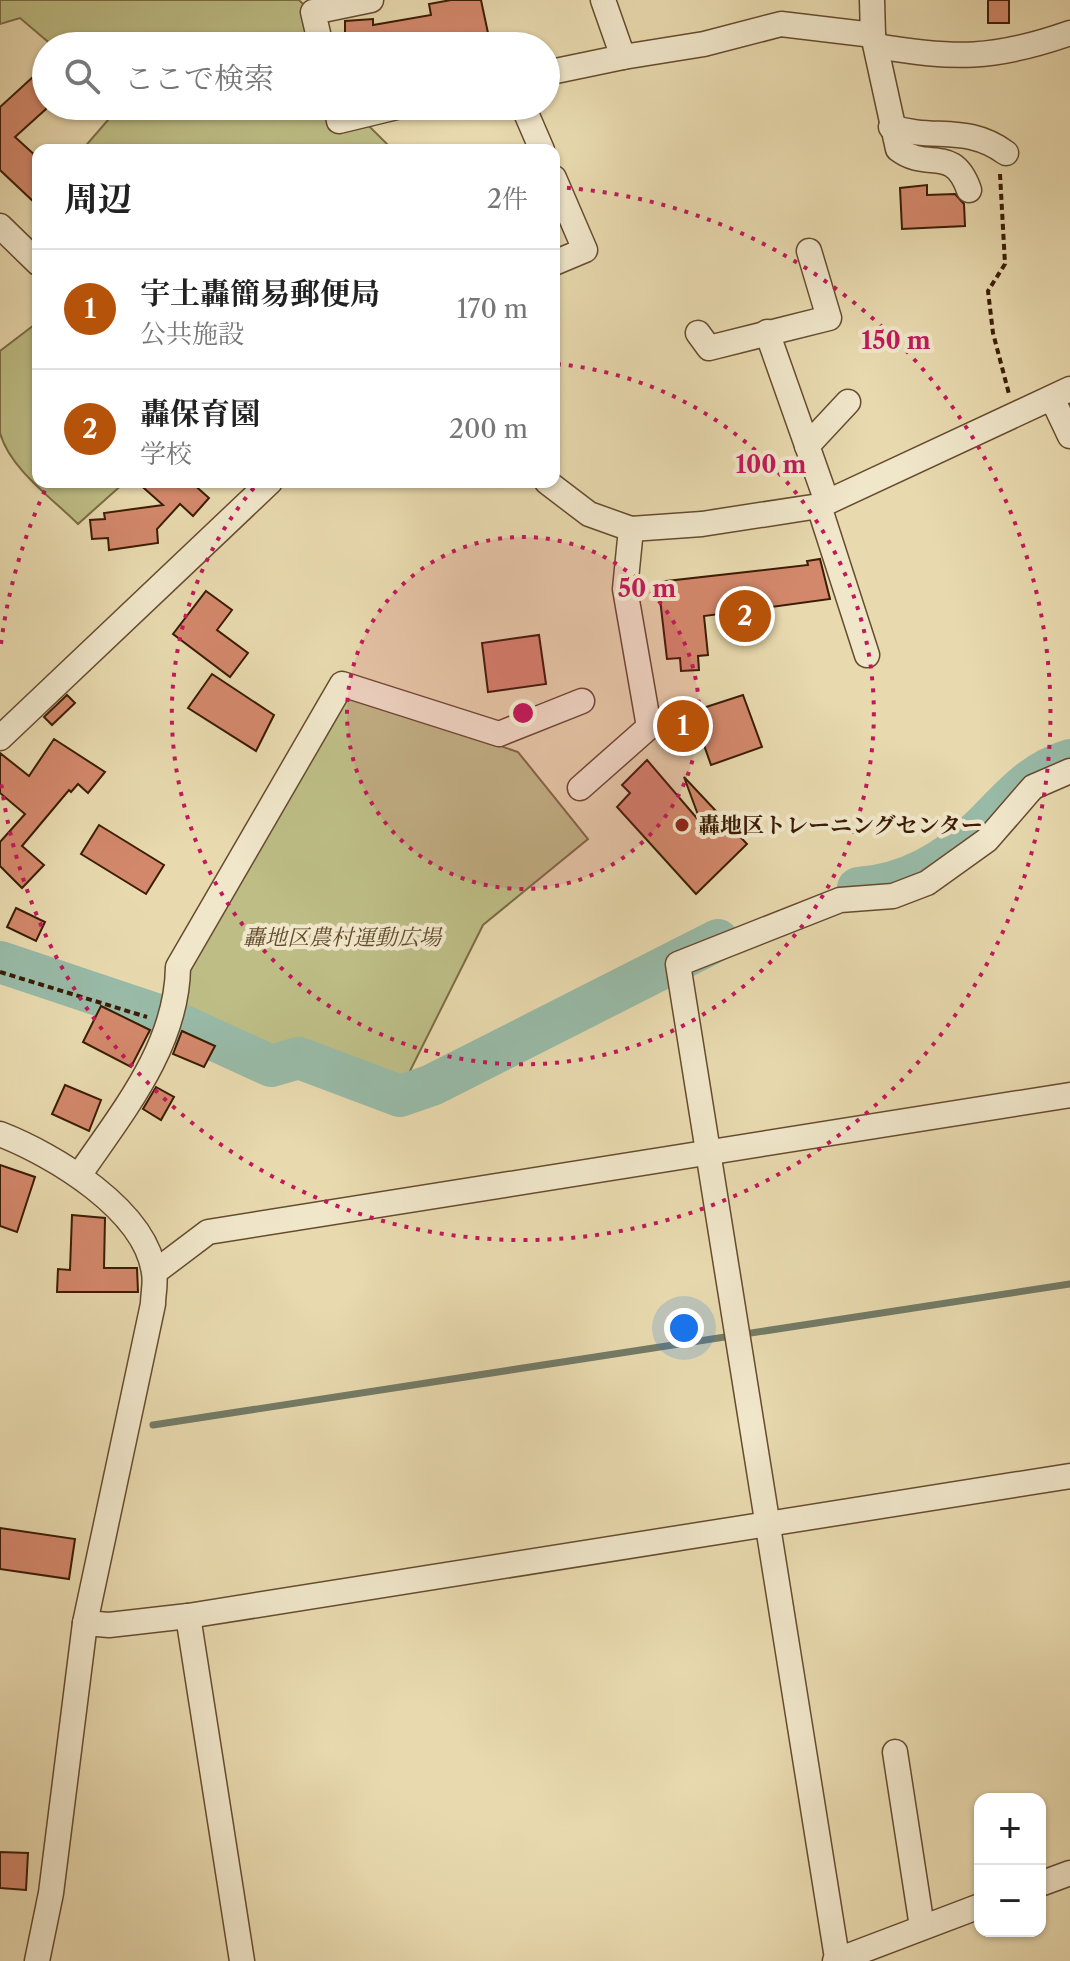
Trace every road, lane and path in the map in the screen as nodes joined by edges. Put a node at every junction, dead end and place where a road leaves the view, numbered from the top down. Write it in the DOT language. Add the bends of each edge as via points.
graph roads {
  1 [pos="371,0"];
  2 [pos="603,0"];
  3 [pos="872,0"];
  4 [pos="318,32"];
  5 [pos="1070,33"];
  6 [pos="874,41"];
  7 [pos="623,57"];
  8 [pos="560,70"];
  9 [pos="529,120"];
  10 [pos="891,127"];
  11 [pos="539,144"];
  12 [pos="996,146"];
  13 [pos="969,190"];
  14 [pos="560,192"];
  15 [pos="0,226"];
  16 [pos="809,251"];
  17 [pos="32,257"];
  18 [pos="560,260"];
  19 [pos="767,332"];
  20 [pos="698,333"];
  21 [pos="1061,394"];
  22 [pos="848,402"];
  23 [pos="1015,415"];
  24 [pos="1070,436"];
  25 [pos="807,446"];
  26 [pos="264,488"];
  27 [pos="555,488"];
  28 [pos="823,504"];
  29 [pos="631,529"];
  30 [pos="867,655"];
  31 [pos="582,701"];
  32 [pos="0,738"];
  33 [pos="1070,771"];
  34 [pos="580,788"];
  35 [pos="0,972"];
  36 [pos="169,1024"];
  37 [pos="1070,1095"];
  38 [pos="0,1134"];
  39 [pos="708,1154"];
  40 [pos="80,1174"];
  41 [pos="155,1272"];
  42 [pos="1070,1476"];
  43 [pos="769,1523"];
  44 [pos="188,1616"];
  45 [pos="85,1623"];
  46 [pos="895,1752"];
  47 [pos="1070,1873"];
  48 [pos="1046,1882"];
  49 [pos="974,1908"];
  50 [pos="922,1927"];
  51 [pos="836,1960"];
  52 [pos="37,1961"];
  53 [pos="242,1961"];
  1 -- 4 [label="street" via="313,12"];
  2 -- 7 [label="street"];
  3 -- 6 [label="street"];
  5 -- 6 [label="street" via="1000,54 962,56"];
  6 -- 7 [label="street" via="781,24"];
  6 -- 10 [label="street"];
  7 -- 8 [label="street"];
  9 -- 11 [label="street"];
  10 -- 12 [label="street"];
  10 -- 13 [label="street" via="898,149 909,158 948,161 963,171"];
  12 -- 23 [label="path" via="1005,264 988,291 993,333"];
  14 -- 18 [label="street" via="585,250"];
  15 -- 17 [label="street"];
  16 -- 19 [label="street" via="829,318"];
  19 -- 20 [label="street" via="709,348"];
  19 -- 25 [label="street"];
  21 -- 23 [label="street"];
  21 -- 24 [label="street"];
  22 -- 25 [label="street"];
  23 -- 28 [label="street"];
  25 -- 28 [label="street"];
  26 -- 32 [label="street"];
  27 -- 29 [label="street" via="589,514"];
  28 -- 29 [label="street" via="702,524"];
  28 -- 30 [label="street"];
  29 -- 34 [label="street" via="625,589 649,727"];
  31 -- 36 [label="street" via="499,734 342,684 178,967 177,999"];
  33 -- 39 [label="street" via="1033,787 987,840 927,883 893,896 840,900 678,964"];
  35 -- 36 [label="path"];
  36 -- 40 [label="street" via="140,1086"];
  37 -- 39 [label="street"];
  38 -- 40 [label="street"];
  39 -- 41 [label="street" via="208,1232"];
  39 -- 43 [label="street"];
  40 -- 41 [label="street" via="139,1233"];
  41 -- 45 [label="street" via="153,1304"];
  42 -- 43 [label="street"];
  43 -- 44 [label="street"];
  43 -- 51 [label="street"];
  44 -- 45 [label="street"];
  44 -- 53 [label="street"];
  45 -- 52 [label="street" via="51,1893"];
  46 -- 50 [label="street"];
  47 -- 48 [label="street"];
  49 -- 50 [label="street"];
  50 -- 51 [label="street"];
}
